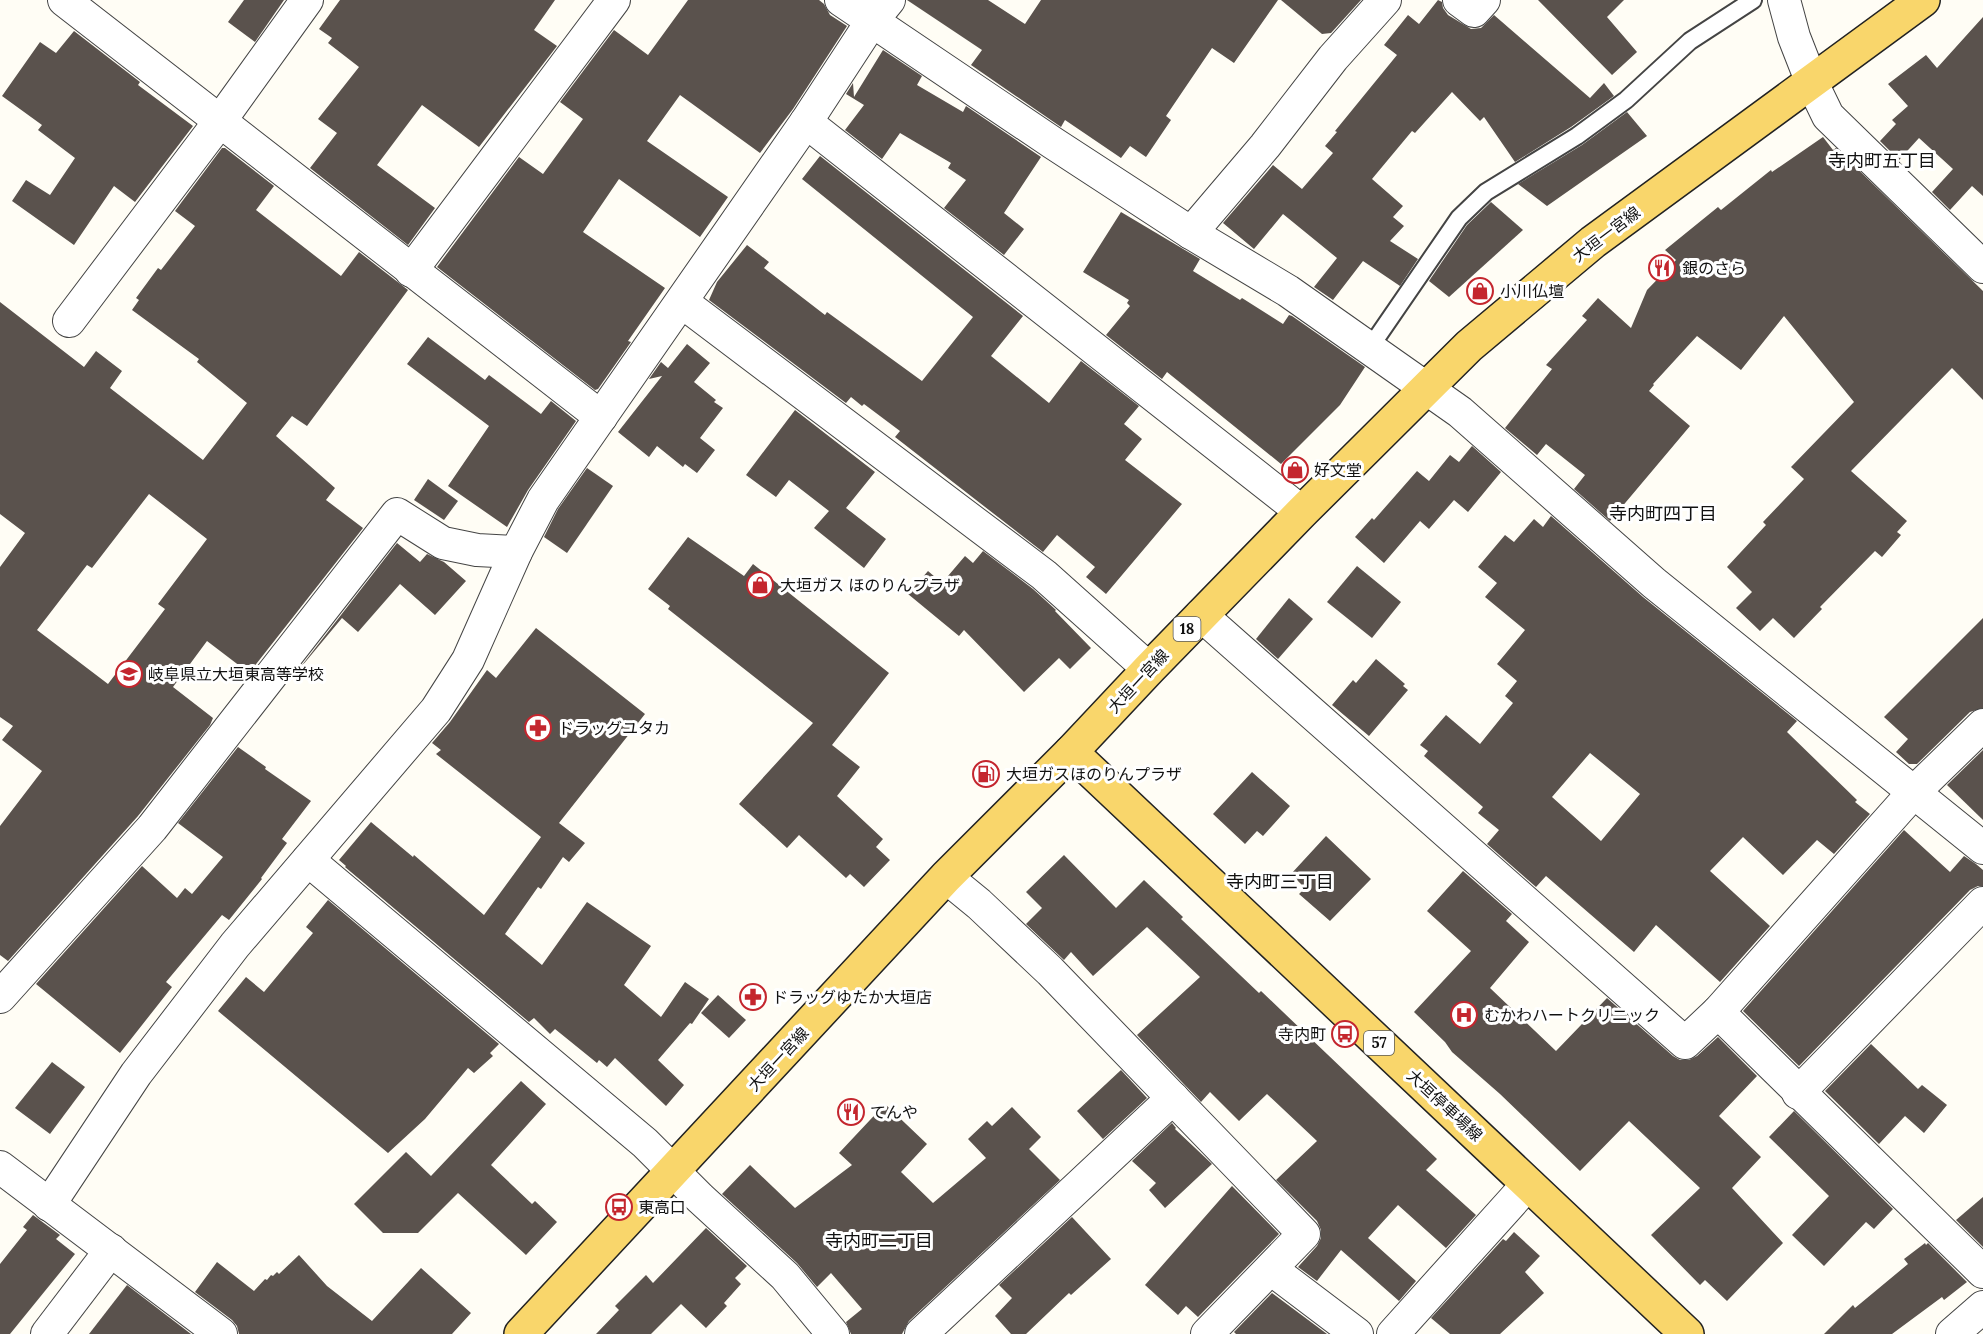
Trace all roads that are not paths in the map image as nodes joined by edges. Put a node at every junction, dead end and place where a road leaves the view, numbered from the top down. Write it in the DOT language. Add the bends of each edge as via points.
graph roads {
  1 [pos="64,0"];
  2 [pos="307,0"];
  3 [pos="614,0"];
  4 [pos="841,0"];
  5 [pos="1385,0"];
  6 [pos="1459,0"];
  7 [pos="1484,0"];
  8 [pos="1753,0"];
  9 [pos="1784,0"];
  10 [pos="1923,0"];
  11 [pos="880,10"];
  12 [pos="1812,82"];
  13 [pos="220,121"];
  14 [pos="806,122"];
  15 [pos="1191,233"];
  16 [pos="1983,267"];
  17 [pos="411,271"];
  18 [pos="682,302"];
  19 [pos="69,321"];
  20 [pos="1369,349"];
  21 [pos="1427,390"];
  22 [pos="601,417"];
  23 [pos="1302,512"];
  24 [pos="516,552"];
  25 [pos="1201,615"];
  26 [pos="1149,669"];
  27 [pos="1983,725"];
  28 [pos="1071,752"];
  29 [pos="1914,793"];
  30 [pos="1983,848"];
  31 [pos="308,860"];
  32 [pos="946,877"];
  33 [pos="1983,903"];
  34 [pos="0,997"];
  35 [pos="1718,1012"];
  36 [pos="1798,1093"];
  37 [pos="1173,1098"];
  38 [pos="0,1167"];
  39 [pos="673,1172"];
  40 [pos="1528,1184"];
  41 [pos="50,1205"];
  42 [pos="111,1250"];
  43 [pos="1271,1269"];
  44 [pos="1983,1272"];
  45 [pos="1983,1307"];
  46 [pos="47,1334"];
  47 [pos="221,1334"];
  48 [pos="521,1334"];
  49 [pos="833,1334"];
  50 [pos="921,1334"];
  51 [pos="1207,1334"];
  52 [pos="1358,1334"];
  53 [pos="1393,1334"];
  54 [pos="1687,1334"];
  55 [pos="1952,1334"];
  1 -- 13 [label="street"];
  2 -- 13 [label="street"];
  3 -- 17 [label="street"];
  4 -- 11 [label="street"];
  5 -- 15 [label="street"];
  6 -- 7 [label="street" via="1474,11"];
  8 -- 20 [label="lane" via="1690,41 1626,100 1577,136 1486,192 1459,218"];
  9 -- 12 [label="street"];
  10 -- 12 [label="main road, 大垣一宮線 / 18"];
  11 -- 14 [label="street"];
  11 -- 15 [label="street" via="1053,143"];
  12 -- 16 [label="street" via="1828,116"];
  12 -- 21 [label="main road, 大垣一宮線 / 18" via="1593,242 1469,346"];
  13 -- 17 [label="street"];
  13 -- 19 [label="street"];
  14 -- 18 [label="street"];
  14 -- 23 [label="street"];
  15 -- 20 [label="street" via="1288,291"];
  17 -- 22 [label="street"];
  18 -- 22 [label="street"];
  18 -- 26 [label="street" via="1044,575"];
  20 -- 21 [label="street"];
  21 -- 23 [label="main road, 大垣一宮線 / 18"];
  21 -- 29 [label="street" via="1460,412 1654,583"];
  22 -- 24 [label="street" via="543,500"];
  23 -- 25 [label="main road, 大垣一宮線 / 18"];
  24 -- 31 [label="street" via="468,660 436,710"];
  24 -- 34 [label="street" via="443,543 397,514 152,828"];
  25 -- 26 [label="main road, 大垣一宮線 / 18"];
  25 -- 35 [label="street" via="1685,1043"];
  26 -- 28 [label="main road, 大垣一宮線 / 18"];
  27 -- 29 [label="street"];
  28 -- 32 [label="main road, 大垣一宮線 / 18"];
  28 -- 40 [label="main road, 大垣停車場線 / 57"];
  29 -- 30 [label="street"];
  29 -- 35 [label="street"];
  31 -- 39 [label="street" via="645,1143"];
  31 -- 41 [label="street" via="136,1074"];
  32 -- 37 [label="street" via="1050,971"];
  32 -- 39 [label="main road, 大垣一宮線 / 18"];
  33 -- 36 [label="street"];
  35 -- 36 [label="street"];
  36 -- 44 [label="street"];
  37 -- 43 [label="street" via="1304,1234"];
  37 -- 50 [label="street"];
  38 -- 41 [label="street"];
  39 -- 48 [label="main road, 大垣一宮線 / 18"];
  39 -- 49 [label="street" via="785,1276"];
  40 -- 53 [label="street"];
  40 -- 54 [label="main road, 大垣停車場線 / 57"];
  41 -- 42 [label="street"];
  42 -- 46 [label="street"];
  42 -- 47 [label="street"];
  43 -- 51 [label="street"];
  43 -- 52 [label="street"];
  45 -- 55 [label="street"];
}
